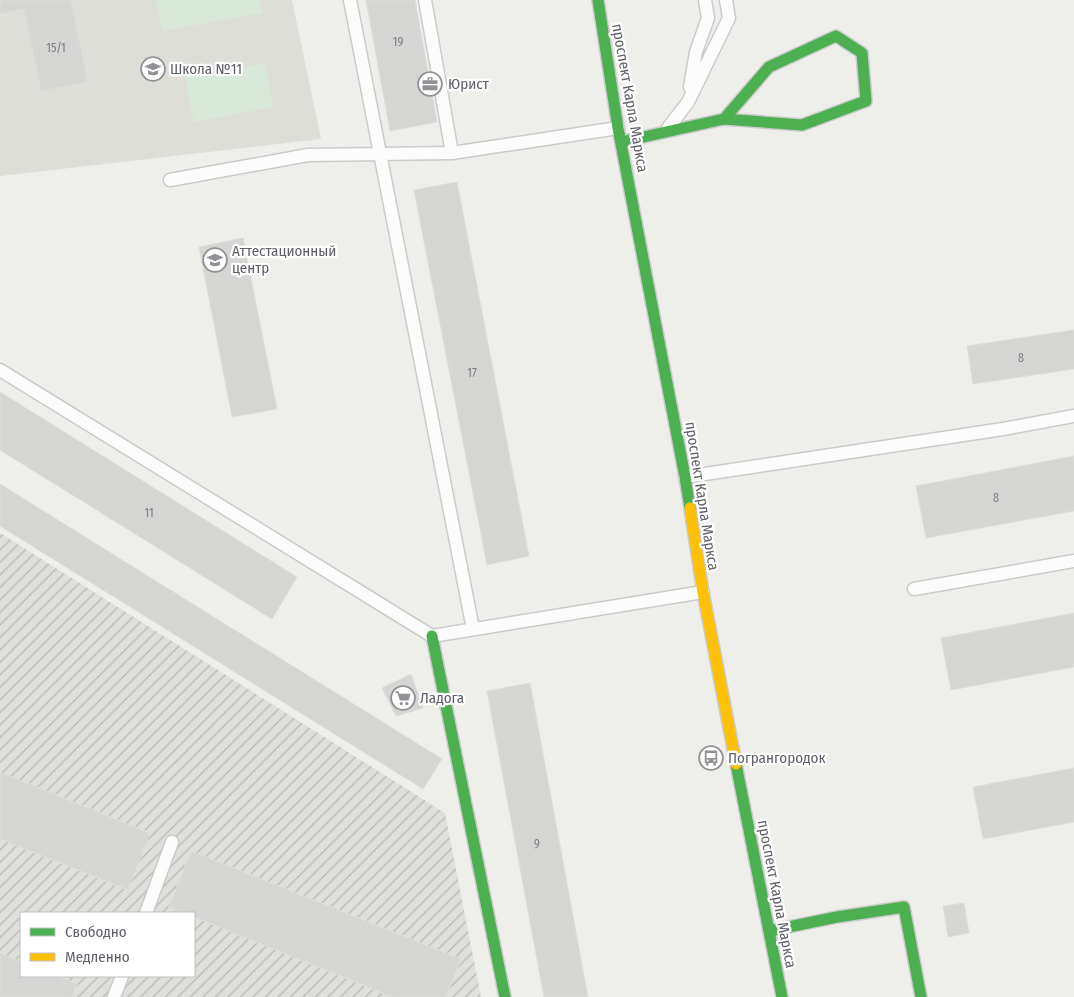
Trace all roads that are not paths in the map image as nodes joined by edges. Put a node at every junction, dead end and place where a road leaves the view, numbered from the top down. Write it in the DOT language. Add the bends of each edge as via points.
graph roads {
  1 [pos="350,0"];
  2 [pos="425,0"];
  3 [pos="598,0"];
  4 [pos="704,0"];
  5 [pos="726,0"];
  6 [pos="688,102"];
  7 [pos="724,119"];
  8 [pos="618,128"];
  9 [pos="665,132"];
  10 [pos="621,142"];
  11 [pos="452,153"];
  12 [pos="380,154"];
  13 [pos="170,180"];
  14 [pos="0,370"];
  15 [pos="1074,416"];
  16 [pos="685,477"];
  17 [pos="1074,561"];
  18 [pos="914,589"];
  19 [pos="703,592"];
  20 [pos="473,629"];
  21 [pos="432,636"];
  22 [pos="172,842"];
  23 [pos="146,912"];
  24 [pos="769,931"];
  25 [pos="122,977"];
  26 [pos="114,997"];
  27 [pos="505,997"];
  28 [pos="782,997"];
  29 [pos="921,997"];
  1 -- 12 [label="lane"];
  2 -- 11 [label="lane"];
  3 -- 8 [label="street, проспект Карла Маркса"];
  4 -- 6 [label="lane" via="708,18 696,52"];
  5 -- 6 [label="lane" via="729,18"];
  6 -- 9 [label="lane"];
  7 -- 7 [label="street" via="769,67 836,36 862,53 866,101 802,125"];
  7 -- 9 [label="street"];
  8 -- 10 [label="street, проспект Карла Маркса"];
  8 -- 11 [label="lane"];
  9 -- 10 [label="street"];
  10 -- 16 [label="street, проспект Карла Маркса"];
  11 -- 12 [label="lane"];
  12 -- 13 [label="lane" via="308,155"];
  12 -- 20 [label="lane"];
  14 -- 21 [label="lane"];
  15 -- 16 [label="lane"];
  16 -- 19 [label="street, проспект Карла Маркса"];
  17 -- 18 [label="lane"];
  19 -- 20 [label="lane"];
  19 -- 24 [label="street, проспект Карла Маркса"];
  20 -- 21 [label="lane"];
  21 -- 27 [label="street"];
  22 -- 23 [label="lane"];
  24 -- 28 [label="street, проспект Карла Маркса"];
  24 -- 29 [label="street" via="904,907"];
  25 -- 26 [label="lane"];
}
